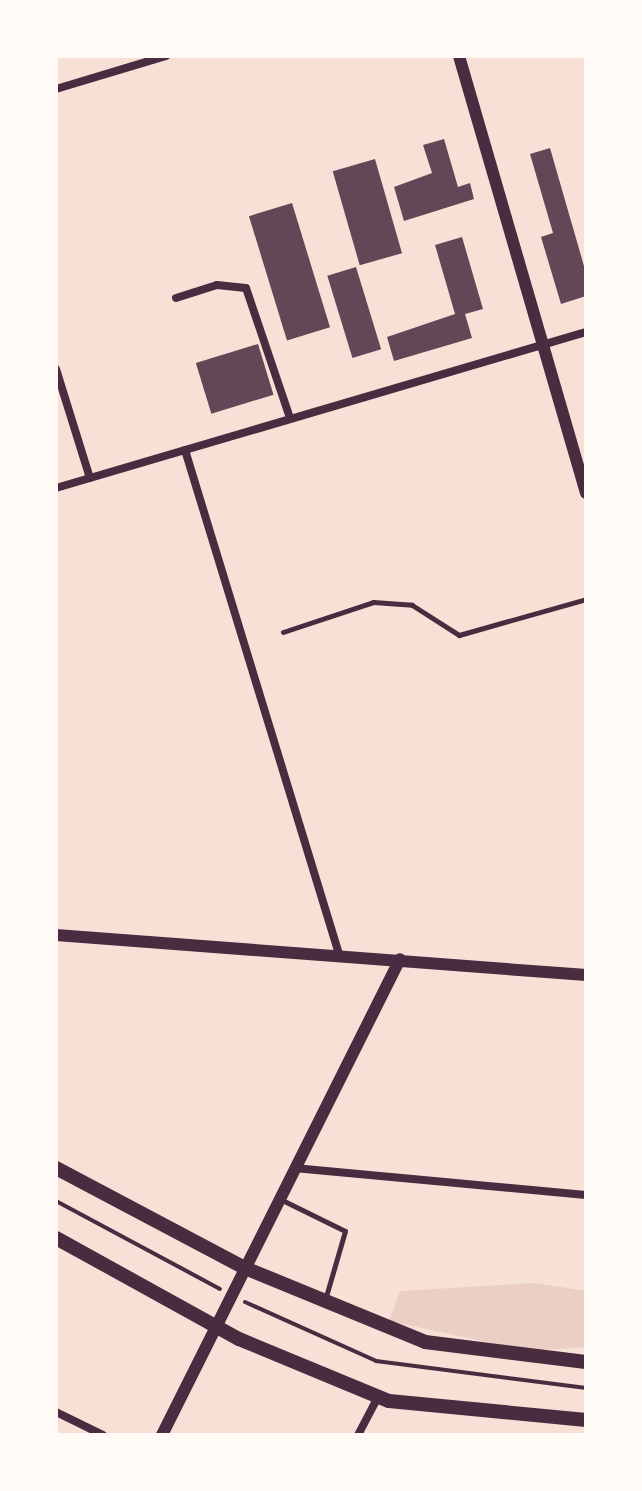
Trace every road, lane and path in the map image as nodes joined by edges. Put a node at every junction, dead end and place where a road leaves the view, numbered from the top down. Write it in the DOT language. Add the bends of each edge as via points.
graph roads {
  1 [pos="166,56"];
  2 [pos="459,56"];
  3 [pos="56,89"];
  4 [pos="176,298"];
  5 [pos="586,332"];
  6 [pos="542,345"];
  7 [pos="56,369"];
  8 [pos="290,418"];
  9 [pos="185,450"];
  10 [pos="90,478"];
  11 [pos="56,488"];
  12 [pos="586,493"];
  13 [pos="586,599"];
  14 [pos="283,632"];
  15 [pos="56,935"];
  16 [pos="339,954"];
  17 [pos="400,959"];
  18 [pos="586,975"];
  19 [pos="56,1168"];
  20 [pos="294,1168"];
  21 [pos="586,1195"];
  22 [pos="279,1199"];
  23 [pos="56,1201"];
  24 [pos="56,1238"];
  25 [pos="245,1268"];
  26 [pos="231,1295"];
  27 [pos="325,1301"];
  28 [pos="216,1326"];
  29 [pos="586,1362"];
  30 [pos="586,1388"];
  31 [pos="378,1397"];
  32 [pos="56,1412"];
  33 [pos="586,1420"];
  34 [pos="103,1435"];
  35 [pos="162,1435"];
  36 [pos="358,1435"];
  1 -- 3 [label="street"];
  2 -- 6 [label="street"];
  4 -- 8 [label="street" via="217,285 246,288"];
  5 -- 6 [label="street"];
  6 -- 8 [label="street"];
  6 -- 12 [label="street"];
  7 -- 10 [label="street"];
  8 -- 9 [label="street"];
  9 -- 10 [label="street"];
  9 -- 16 [label="street"];
  10 -- 11 [label="street"];
  13 -- 14 [label="lane" via="459,635 412,605 373,602"];
  15 -- 16 [label="street"];
  16 -- 17 [label="street"];
  17 -- 18 [label="street"];
  17 -- 20 [label="street"];
  19 -- 25 [label="main road"];
  20 -- 21 [label="street"];
  20 -- 22 [label="street"];
  22 -- 25 [label="street"];
  22 -- 27 [label="lane" via="345,1231"];
  23 -- 26 [label="path"];
  24 -- 28 [label="main road"];
  25 -- 26 [label="street"];
  25 -- 27 [label="main road"];
  26 -- 28 [label="street"];
  26 -- 30 [label="path" via="376,1361"];
  27 -- 29 [label="main road" via="425,1342"];
  28 -- 31 [label="main road"];
  28 -- 35 [label="street"];
  31 -- 33 [label="main road" via="471,1414"];
  31 -- 36 [label="street"];
  32 -- 34 [label="street"];
}
